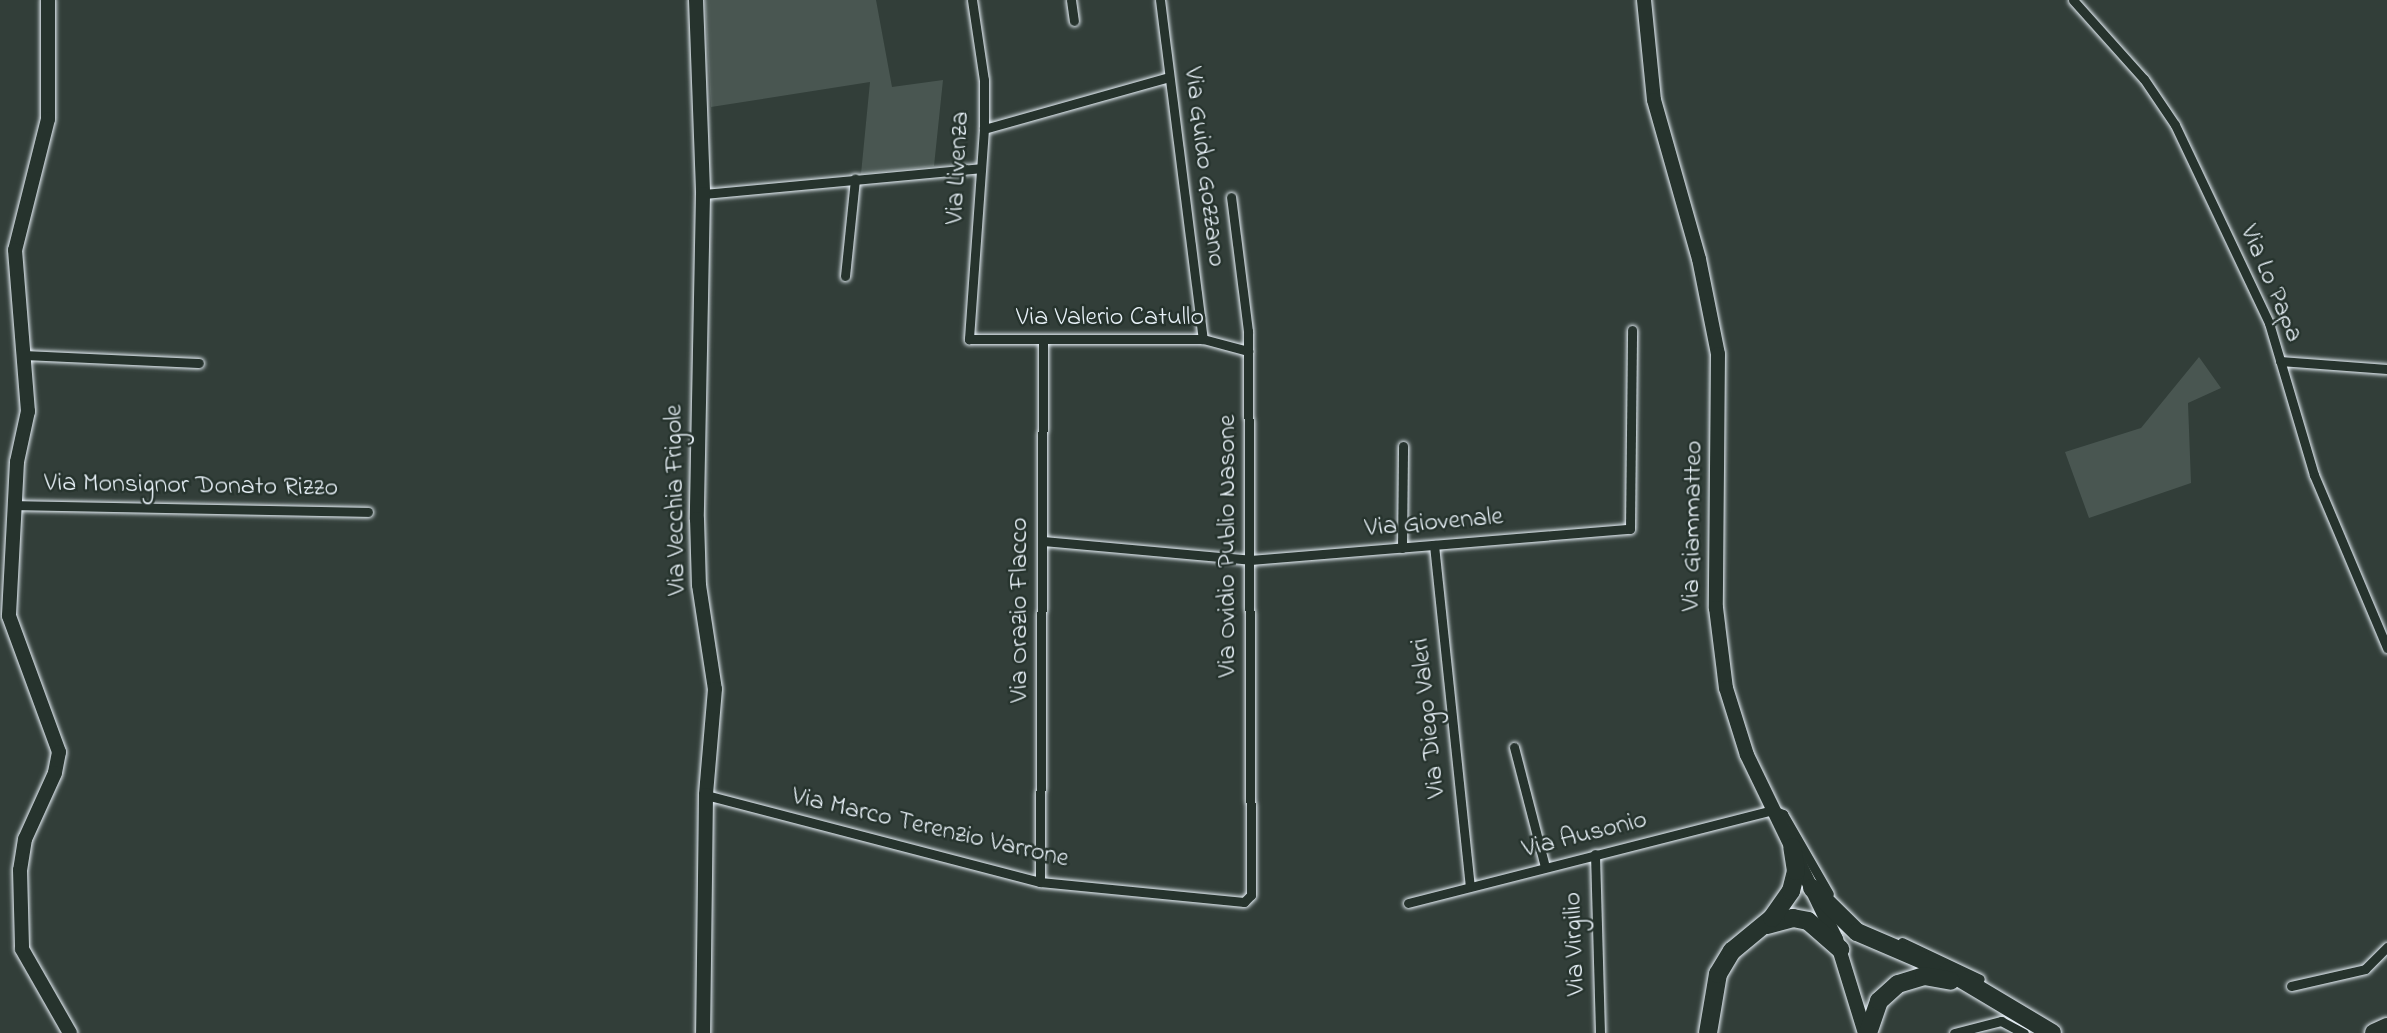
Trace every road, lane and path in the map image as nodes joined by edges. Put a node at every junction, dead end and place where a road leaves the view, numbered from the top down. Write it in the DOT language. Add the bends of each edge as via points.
graph roads {
  1 [pos="48,0"];
  2 [pos="696,0"];
  3 [pos="972,0"];
  4 [pos="1071,0"];
  5 [pos="1160,0"];
  6 [pos="1644,0"];
  7 [pos="2073,0"];
  8 [pos="1074,21"];
  9 [pos="1169,76"];
  10 [pos="984,129"];
  11 [pos="981,168"];
  12 [pos="855,179"];
  13 [pos="703,194"];
  14 [pos="1231,197"];
  15 [pos="845,276"];
  16 [pos="1632,330"];
  17 [pos="969,339"];
  18 [pos="1043,339"];
  19 [pos="1203,339"];
  20 [pos="1248,351"];
  21 [pos="23,355"];
  22 [pos="2280,361"];
  23 [pos="199,363"];
  24 [pos="2387,369"];
  25 [pos="1403,446"];
  26 [pos="14,505"];
  27 [pos="368,512"];
  28 [pos="1043,541"];
  29 [pos="1434,545"];
  30 [pos="1402,548"];
  31 [pos="1250,560"];
  32 [pos="2387,648"];
  33 [pos="1514,747"];
  34 [pos="706,795"];
  35 [pos="1773,810"];
  36 [pos="1792,847"];
  37 [pos="1595,854"];
  38 [pos="1545,867"];
  39 [pos="1040,882"];
  40 [pos="1470,886"];
  41 [pos="1812,888"];
  42 [pos="1251,895"];
  43 [pos="1408,903"];
  44 [pos="1749,935"];
  45 [pos="2387,947"];
  46 [pos="1840,949"];
  47 [pos="1980,979"];
  48 [pos="2291,986"];
  49 [pos="2387,1027"];
  50 [pos="70,1033"];
  51 [pos="703,1033"];
  52 [pos="1600,1033"];
  53 [pos="1708,1033"];
  54 [pos="1866,1033"];
  55 [pos="1954,1033"];
  56 [pos="2024,1033"];
  57 [pos="2040,1033"];
  58 [pos="2052,1033"];
  59 [pos="2374,1033"];
  1 -- 21 [label="street" via="44,154 15,250"];
  2 -- 13 [label="street, Via Vecchia Frigole"];
  3 -- 10 [label="street, Via Livenza" via="984,80"];
  4 -- 8 [label="street"];
  5 -- 9 [label="street, Via Guido Gozzano"];
  6 -- 35 [label="street, Via Giammatteo" via="1654,100 1699,259 1718,354 1720,661 1738,734"];
  7 -- 22 [label="street, Via Lo Papa" via="2144,79 2175,124 2256,291"];
  9 -- 10 [label="street"];
  9 -- 19 [label="street, Via Guido Gozzano"];
  10 -- 11 [label="street, Via Livenza"];
  11 -- 12 [label="street"];
  11 -- 17 [label="street, Via Livenza"];
  12 -- 13 [label="street"];
  12 -- 15 [label="street"];
  13 -- 34 [label="street, Via Vecchia Frigole" via="696,519 699,585 715,689"];
  14 -- 20 [label="street, Via Ovidio Publio Nasone"];
  16 -- 29 [label="street, Via Giovenale" via="1630,529"];
  17 -- 18 [label="street, Via Valerio Catullo"];
  18 -- 19 [label="street, Via Valerio Catullo"];
  18 -- 28 [label="street, Via Orazio Flacco"];
  19 -- 20 [label="street, Via Valerio Catullo"];
  20 -- 31 [label="street, Via Ovidio Publio Nasone"];
  21 -- 23 [label="street"];
  21 -- 26 [label="street" via="28,411"];
  22 -- 24 [label="street"];
  22 -- 32 [label="street, Via Lo Papa" via="2314,475"];
  25 -- 30 [label="street"];
  26 -- 27 [label="street, Via Monsignor Donato Rizzo"];
  26 -- 50 [label="street" via="9,616 59,752 55,774 25,839 19,922 22,949"];
  28 -- 31 [label="street, Via Giovenale"];
  28 -- 39 [label="street, Via Orazio Flacco"];
  29 -- 30 [label="street, Via Giovenale"];
  29 -- 40 [label="street, Via Diego Valeri"];
  30 -- 31 [label="street, Via Giovenale"];
  31 -- 42 [label="street, Via Ovidio Publio Nasone"];
  33 -- 38 [label="street"];
  34 -- 39 [label="street, Via Marco Terenzio Varrone"];
  34 -- 51 [label="street, Via Vecchia Frigole"];
  35 -- 36 [label="street, Via Giammatteo"];
  35 -- 37 [label="street, Via Ausonio"];
  35 -- 47 [label="street" via="1783,814 1821,884 1855,920"];
  36 -- 41 [label="street, Via Giammatteo"];
  36 -- 44 [label="highway" via="1796,871 1788,898"];
  37 -- 38 [label="street, Via Ausonio"];
  37 -- 52 [label="street, Via Virgilio"];
  38 -- 40 [label="street, Via Ausonio"];
  39 -- 42 [label="street, Via Marco Terenzio Varrone" via="1244,902"];
  40 -- 43 [label="street, Via Ausonio"];
  41 -- 46 [label="street, Via Giammatteo"];
  41 -- 58 [label="highway" via="1857,932 1948,971"];
  44 -- 46 [label="highway" via="1776,921 1800,918 1817,925"];
  44 -- 53 [label="highway" via="1718,974"];
  45 -- 48 [label="street" via="2365,969"];
  46 -- 54 [label="street, Via Giammatteo"];
  49 -- 59 [label="highway"];
  54 -- 57 [label="highway" via="1884,995 1898,984 1924,976 1955,983"];
  55 -- 56 [label="street" via="2001,1021"];
}
